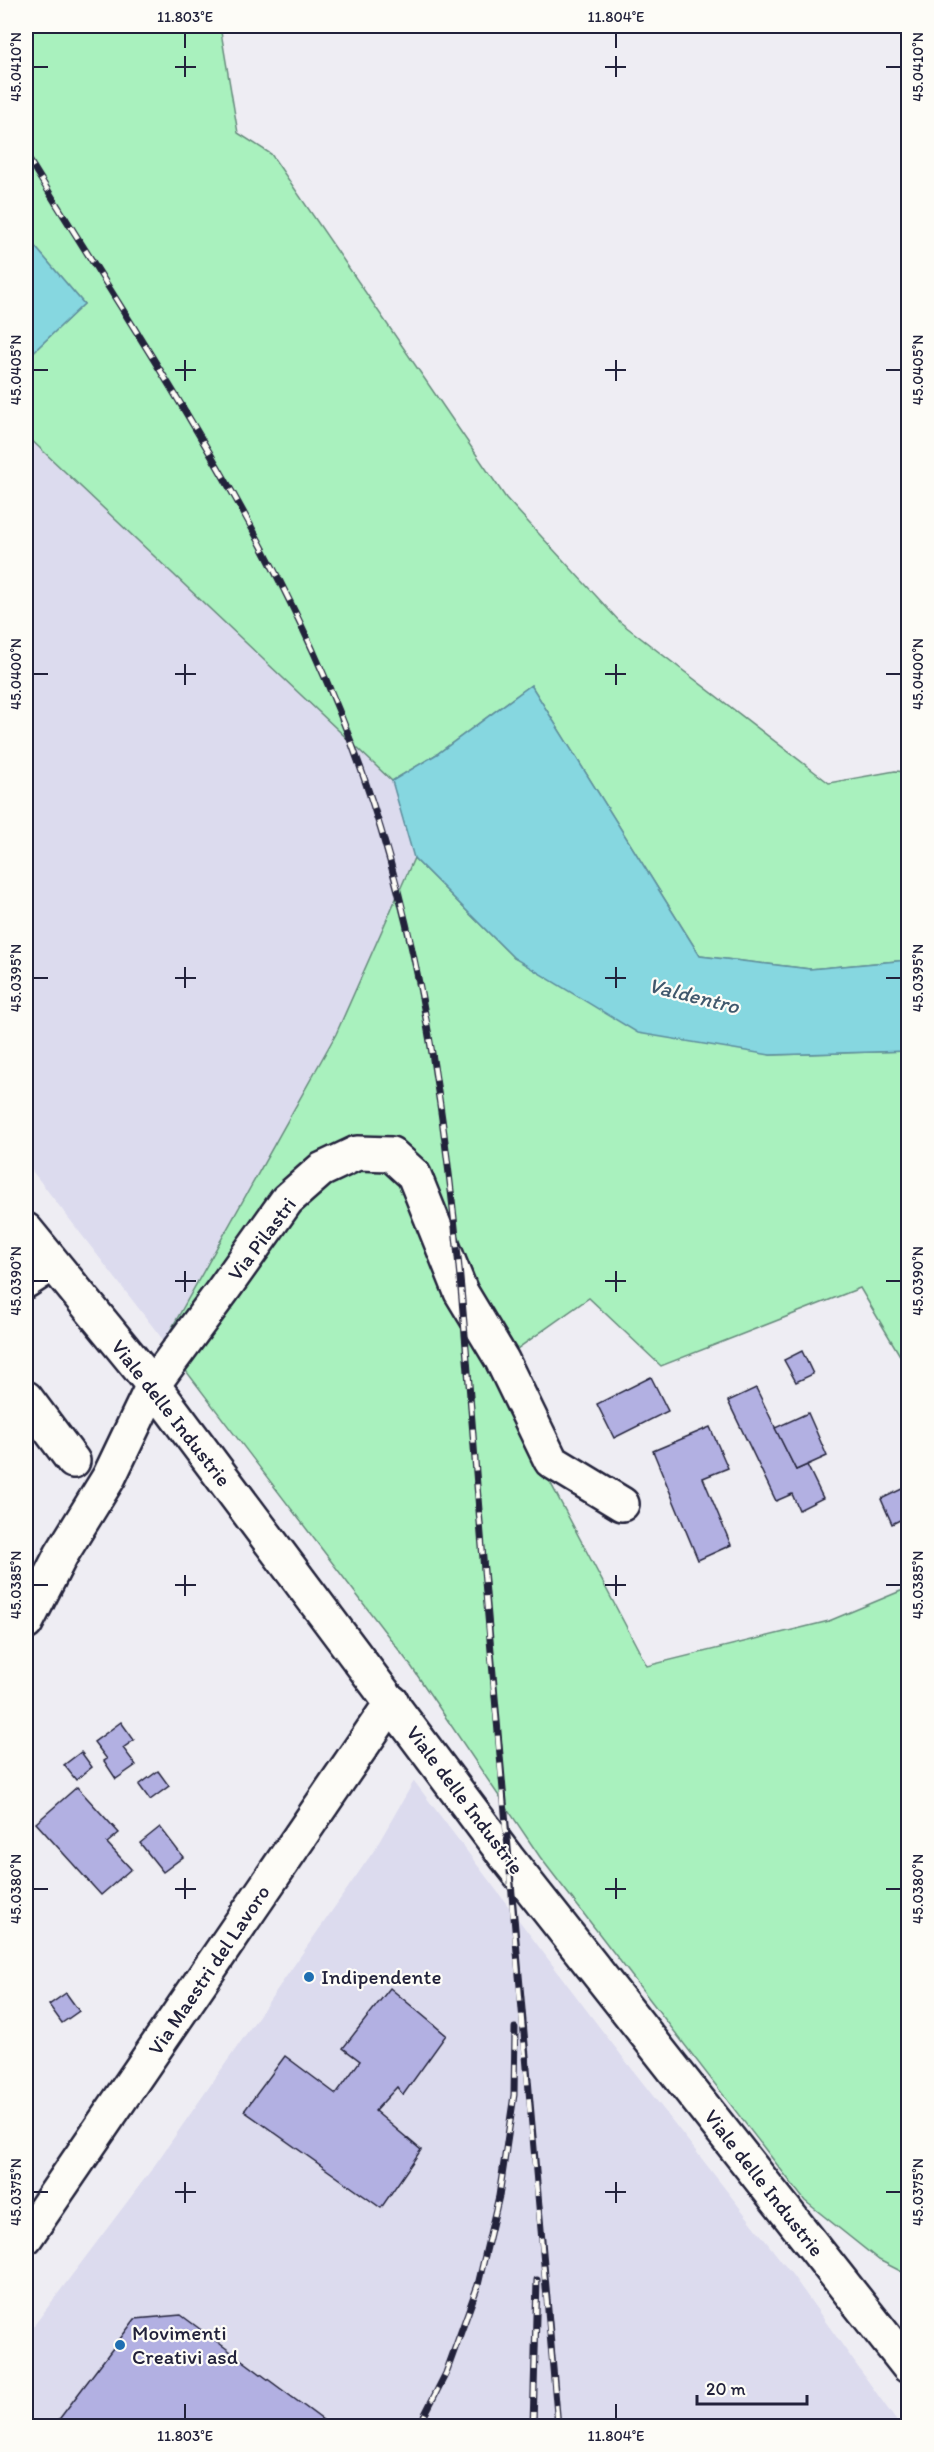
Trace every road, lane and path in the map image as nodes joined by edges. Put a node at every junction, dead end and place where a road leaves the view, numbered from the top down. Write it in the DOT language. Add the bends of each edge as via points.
graph roads {
  1 [pos="26,1230"];
  2 [pos="39,1273"];
  3 [pos="153,1385"];
  4 [pos="26,1398"];
  5 [pos="73,1461"];
  6 [pos="622,1504"];
  7 [pos="26,1623"];
  8 [pos="392,1702"];
  9 [pos="26,2237"];
  10 [pos="908,2364"];
  1 -- 2 [label="street, Viale delle Industrie"];
  2 -- 3 [label="street, Viale delle Industrie"];
  3 -- 6 [label="street, Via Pilastri" via="287,1200 321,1170 357,1153 391,1154 414,1175 460,1292 502,1360 551,1461"];
  3 -- 7 [label="street, Via Pilastri" via="109,1477 61,1555"];
  3 -- 8 [label="street, Viale delle Industrie"];
  4 -- 5 [label="street"];
  8 -- 9 [label="street, Via Maestri del Lavoro"];
  8 -- 10 [label="street, Viale delle Industrie" via="507,1858"];
}
